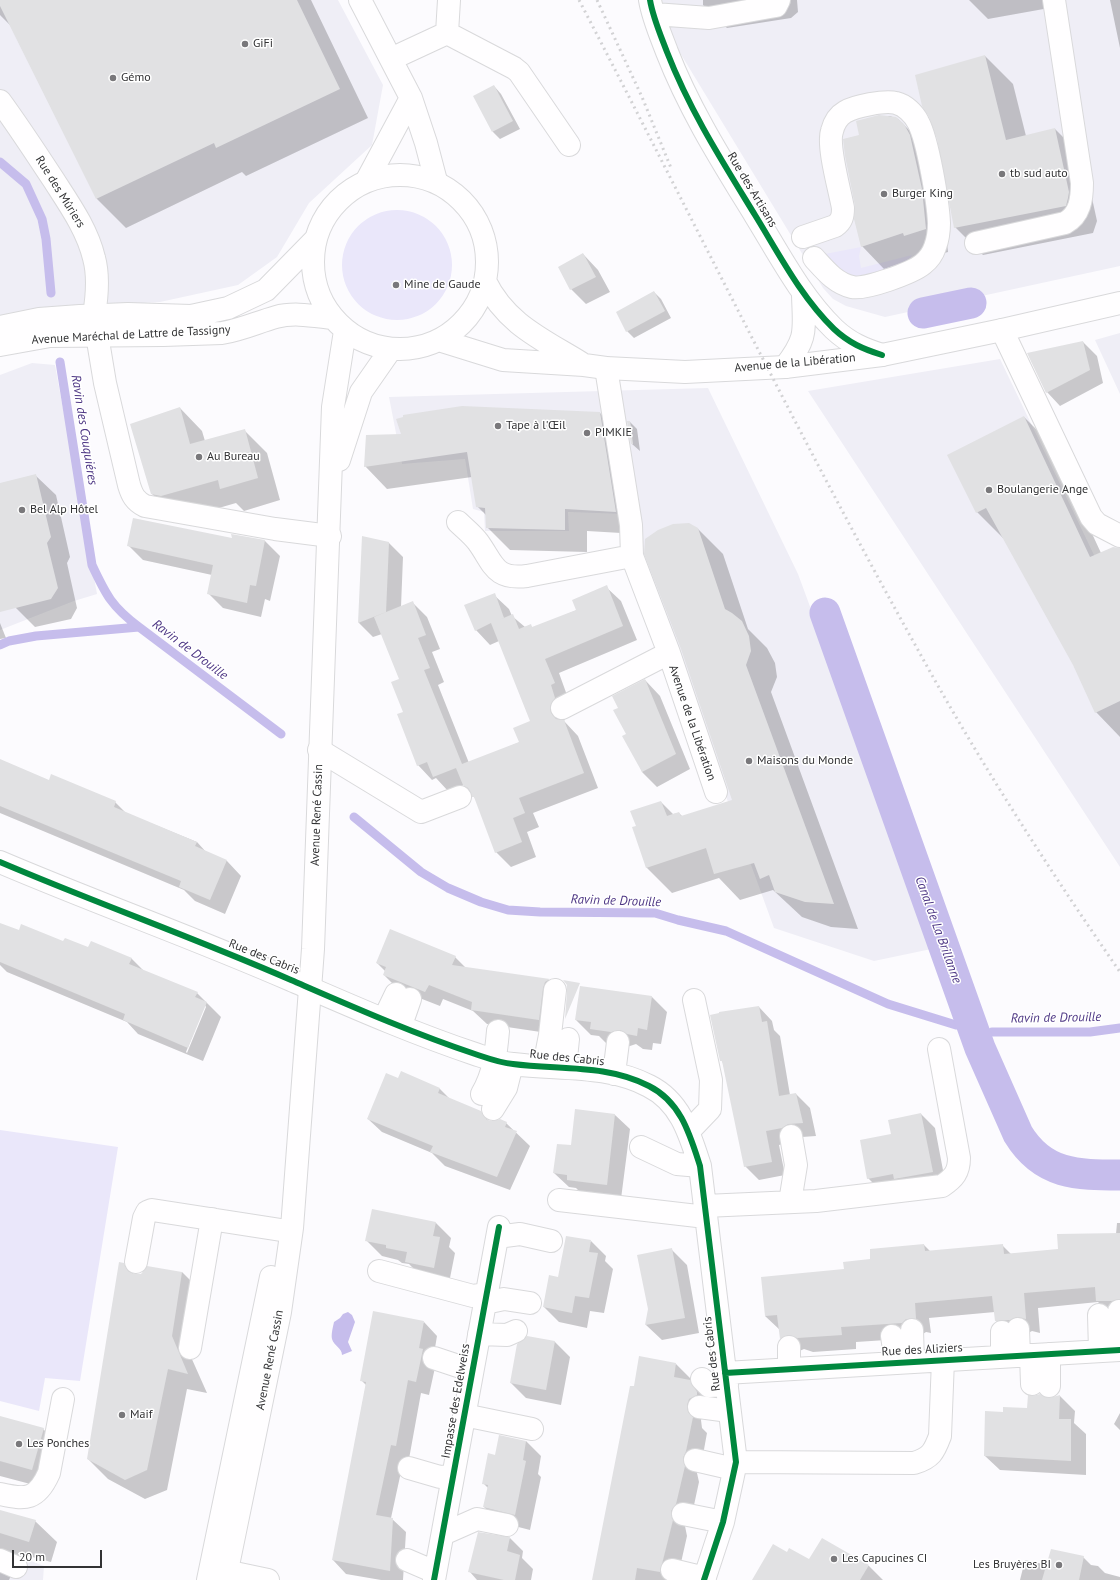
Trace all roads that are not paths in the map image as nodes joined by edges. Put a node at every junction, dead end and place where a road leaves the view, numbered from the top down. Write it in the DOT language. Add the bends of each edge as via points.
graph roads {
  1 [pos="360,0"];
  2 [pos="449,0"];
  3 [pos="779,0"];
  4 [pos="1054,0"];
  5 [pos="652,7"];
  6 [pos="447,33"];
  7 [pos="391,59"];
  8 [pos="411,98"];
  9 [pos="0,102"];
  10 [pos="569,145"];
  11 [pos="367,180"];
  12 [pos="436,181"];
  13 [pos="803,237"];
  14 [pos="315,240"];
  15 [pos="976,243"];
  16 [pos="814,258"];
  17 [pos="486,281"];
  18 [pos="804,295"];
  19 [pos="1118,304"];
  20 [pos="338,324"];
  21 [pos="95,325"];
  22 [pos="0,326"];
  23 [pos="1002,330"];
  24 [pos="442,341"];
  25 [pos="0,345"];
  26 [pos="391,349"];
  27 [pos="882,355"];
  28 [pos="584,365"];
  29 [pos="785,367"];
  30 [pos="606,368"];
  31 [pos="330,486"];
  32 [pos="458,522"];
  33 [pos="330,536"];
  34 [pos="1120,536"];
  35 [pos="632,556"];
  36 [pos="669,653"];
  37 [pos="562,708"];
  38 [pos="319,750"];
  39 [pos="716,792"];
  40 [pos="460,797"];
  41 [pos="3,868"];
  42 [pos="311,989"];
  43 [pos="555,990"];
  44 [pos="403,997"];
  45 [pos="694,1000"];
  46 [pos="392,1022"];
  47 [pos="498,1031"];
  48 [pos="568,1039"];
  49 [pos="618,1042"];
  50 [pos="939,1049"];
  51 [pos="504,1062"];
  52 [pos="554,1066"];
  53 [pos="614,1074"];
  54 [pos="488,1102"];
  55 [pos="689,1131"];
  56 [pos="791,1136"];
  57 [pos="299,1145"];
  58 [pos="641,1147"];
  59 [pos="700,1166"];
  60 [pos="559,1200"];
  61 [pos="790,1202"];
  62 [pos="706,1211"];
  63 [pos="212,1219"];
  64 [pos="281,1230"];
  65 [pos="551,1241"];
  66 [pos="136,1262"];
  67 [pos="379,1271"];
  68 [pos="486,1298"];
  69 [pos="530,1303"];
  70 [pos="1109,1313"];
  71 [pos="1010,1330"];
  72 [pos="516,1331"];
  73 [pos="902,1333"];
  74 [pos="479,1334"];
  75 [pos="1120,1343"];
  76 [pos="797,1347"];
  77 [pos="190,1348"];
  78 [pos="1110,1350"];
  79 [pos="1026,1355"];
  80 [pos="434,1358"];
  81 [pos="943,1360"];
  82 [pos="905,1362"];
  83 [pos="473,1368"];
  84 [pos="798,1369"];
  85 [pos="702,1379"];
  86 [pos="726,1379"];
  87 [pos="1041,1385"];
  88 [pos="64,1399"];
  89 [pos="699,1406"];
  90 [pos="730,1411"];
  91 [pos="464,1415"];
  92 [pos="532,1428"];
  93 [pos="695,1460"];
  94 [pos="735,1465"];
  95 [pos="409,1468"];
  96 [pos="453,1476"];
  97 [pos="0,1494"];
  98 [pos="683,1514"];
  99 [pos="723,1522"];
  100 [pos="507,1525"];
  101 [pos="442,1534"];
  102 [pos="407,1560"];
  103 [pos="672,1570"];
  104 [pos="217,1575"];
  105 [pos="435,1576"];
  106 [pos="704,1579"];
  107 [pos="268,1580"];
  1 -- 7 [label="main road"];
  2 -- 6 [label="main road"];
  3 -- 5 [label="main road" via="776,6 709,18"];
  4 -- 15 [label="main road" via="1082,183 1080,201 1074,217 1065,223"];
  5 -- 18 [label="main road, Rue des Artisans" via="674,71 700,124"];
  6 -- 7 [label="main road"];
  6 -- 10 [label="main road" via="519,72"];
  7 -- 8 [label="main road"];
  8 -- 11 [label="main road"];
  8 -- 12 [label="main road"];
  9 -- 21 [label="main road, Rue des Mûriers" via="72,208 87,236 94,258 96,277"];
  11 -- 12 [label="main road" via="396,174"];
  11 -- 14 [label="main road" via="344,194 325,215"];
  12 -- 17 [label="main road" via="454,193 475,217 486,248"];
  13 -- 16 [label="main road" via="835,226 840,223 842,217 843,208 830,140 834,123 839,117 852,109 884,102 896,103 912,113 919,123 925,144 937,205 939,232 930,256 922,264 867,287 853,287 839,282"];
  14 -- 20 [label="main road" via="312,267 316,287"];
  14 -- 21 [label="main road, Avenue Maréchal de Lattre de Tassigny" via="266,290 228,308 191,316"];
  17 -- 24 [label="main road" via="467,318"];
  17 -- 28 [label="main road, Avenue de la Libération" via="494,298 519,325"];
  18 -- 27 [label="main road, Rue des Artisans" via="843,336 859,347"];
  18 -- 29 [label="main road" via="803,341"];
  19 -- 23 [label="main road, Avenue de la Libération"];
  20 -- 21 [label="main road, Avenue Maréchal de Lattre de Tassigny" via="300,314 278,316 222,333 163,336"];
  20 -- 26 [label="main road" via="367,343"];
  20 -- 31 [label="main road, Avenue René Cassin"];
  21 -- 22 [label="main road, Avenue Maréchal de Lattre de Tassigny" via="39,319"];
  21 -- 25 [label="main road, Avenue Maréchal de Lattre de Tassigny"];
  21 -- 33 [label="main road, Rue des Mûriers" via="105,383 129,485 139,503 275,529"];
  23 -- 27 [label="main road, Avenue de la Libération"];
  23 -- 34 [label="main road" via="1091,517 1097,524"];
  24 -- 26 [label="main road" via="429,346"];
  24 -- 28 [label="main road, Avenue de la Libération" via="503,360"];
  26 -- 31 [label="main road, Avenue René Cassin" via="361,392"];
  27 -- 29 [label="main road, Avenue de la Libération"];
  28 -- 30 [label="main road, Avenue de la Libération"];
  29 -- 30 [label="main road, Avenue de la Libération" via="685,372"];
  30 -- 35 [label="main road, Avenue de la Libération" via="631,525"];
  31 -- 33 [label="main road, Avenue René Cassin"];
  32 -- 35 [label="main road" via="477,541 497,571 511,577"];
  33 -- 38 [label="main road, Avenue René Cassin"];
  35 -- 36 [label="main road, Avenue de la Libération"];
  36 -- 37 [label="main road"];
  36 -- 39 [label="main road, Avenue de la Libération"];
  38 -- 40 [label="main road" via="421,812"];
  38 -- 42 [label="main road, Avenue René Cassin"];
  41 -- 42 [label="main road, Rue des Cabris"];
  42 -- 46 [label="main road, Rue des Cabris"];
  42 -- 57 [label="main road, Avenue René Cassin"];
  43 -- 52 [label="main road" via="550,1035"];
  44 -- 46 [label="main road"];
  45 -- 55 [label="main road" via="711,1080 710,1109"];
  46 -- 51 [label="main road, Rue des Cabris" via="439,1030"];
  47 -- 51 [label="main road"];
  48 -- 52 [label="main road"];
  49 -- 53 [label="main road"];
  50 -- 61 [label="main road" via="959,1158 959,1170 952,1180 942,1186"];
  51 -- 52 [label="main road, Rue des Cabris"];
  51 -- 54 [label="main road" via="489,1082"];
  52 -- 53 [label="main road, Rue des Cabris"];
  53 -- 55 [label="main road, Rue des Cabris" via="633,1079 663,1094 674,1105"];
  55 -- 59 [label="main road, Rue des Cabris"];
  56 -- 61 [label="main road" via="796,1165"];
  57 -- 64 [label="main road, Avenue René Cassin"];
  57 -- 104 [label="main road, Avenue René Cassin" via="292,1228 280,1312"];
  58 -- 59 [label="main road" via="677,1164"];
  59 -- 62 [label="main road, Rue des Cabris"];
  60 -- 62 [label="main road"];
  61 -- 62 [label="main road"];
  62 -- 86 [label="main road, Rue des Cabris"];
  63 -- 64 [label="main road"];
  63 -- 66 [label="main road" via="152,1210 146,1212"];
  63 -- 77 [label="main road"];
  64 -- 104 [label="main road, Avenue René Cassin"];
  65 -- 68 [label="main road, Impasse des Edelweiss" via="498,1232"];
  67 -- 68 [label="main road"];
  68 -- 69 [label="main road"];
  68 -- 74 [label="main road, Impasse des Edelweiss"];
  70 -- 75 [label="main road"];
  70 -- 78 [label="main road"];
  71 -- 79 [label="main road"];
  72 -- 74 [label="main road" via="507,1335"];
  73 -- 82 [label="main road"];
  74 -- 83 [label="main road, Impasse des Edelweiss"];
  76 -- 84 [label="main road"];
  78 -- 79 [label="main road, Rue des Aliziers"];
  79 -- 81 [label="main road, Rue des Aliziers"];
  79 -- 87 [label="main road"];
  80 -- 83 [label="main road" via="461,1367"];
  81 -- 82 [label="main road, Rue des Aliziers"];
  81 -- 94 [label="main road" via="940,1436 929,1457 914,1463"];
  82 -- 84 [label="main road, Rue des Aliziers"];
  83 -- 91 [label="main road, Impasse des Edelweiss"];
  84 -- 86 [label="main road, Rue des Aliziers"];
  85 -- 86 [label="main road, Rue des Aliziers" via="709,1386"];
  86 -- 90 [label="main road, Rue des Cabris"];
  88 -- 97 [label="main road" via="46,1481 28,1498"];
  89 -- 90 [label="main road"];
  90 -- 94 [label="main road, Rue des Cabris"];
  91 -- 92 [label="main road"];
  91 -- 96 [label="main road, Impasse des Edelweiss"];
  93 -- 94 [label="main road"];
  94 -- 99 [label="main road, Rue des Cabris"];
  95 -- 96 [label="main road" via="440,1477"];
  96 -- 101 [label="main road, Impasse des Edelweiss"];
  98 -- 99 [label="main road"];
  99 -- 106 [label="main road, Rue des Cabris"];
  100 -- 101 [label="main road" via="477,1519"];
  101 -- 105 [label="main road, Impasse des Edelweiss"];
  102 -- 105 [label="main road"];
  103 -- 106 [label="main road"];
  104 -- 107 [label="main road"];
}
